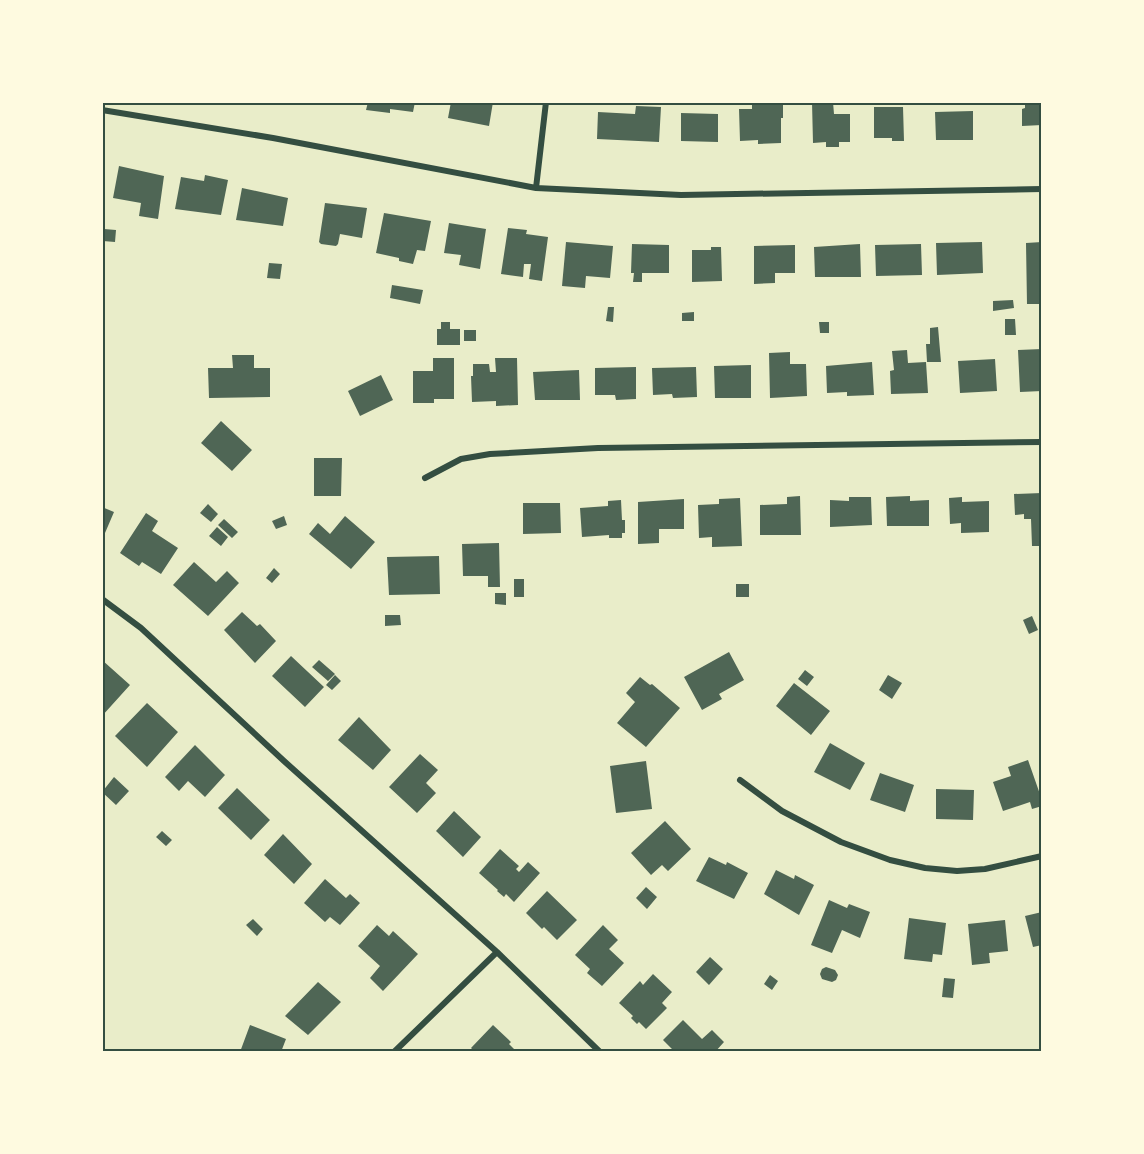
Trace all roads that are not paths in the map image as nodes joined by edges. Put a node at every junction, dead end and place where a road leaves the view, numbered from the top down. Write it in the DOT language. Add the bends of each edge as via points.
graph roads {
  1 [pos="546,102"];
  2 [pos="102,110"];
  3 [pos="536,188"];
  4 [pos="1042,189"];
  5 [pos="1042,442"];
  6 [pos="424,478"];
  7 [pos="102,599"];
  8 [pos="740,780"];
  9 [pos="1042,856"];
  10 [pos="497,952"];
  11 [pos="394,1052"];
  12 [pos="600,1052"];
  1 -- 3 [label="street"];
  2 -- 3 [label="street"];
  3 -- 4 [label="street" via="681,195"];
  5 -- 6 [label="street" via="527,451 461,459"];
  7 -- 10 [label="street" via="141,628"];
  8 -- 9 [label="street" via="782,811 841,842 890,860 957,871"];
  10 -- 11 [label="street"];
  10 -- 12 [label="street"];
}
